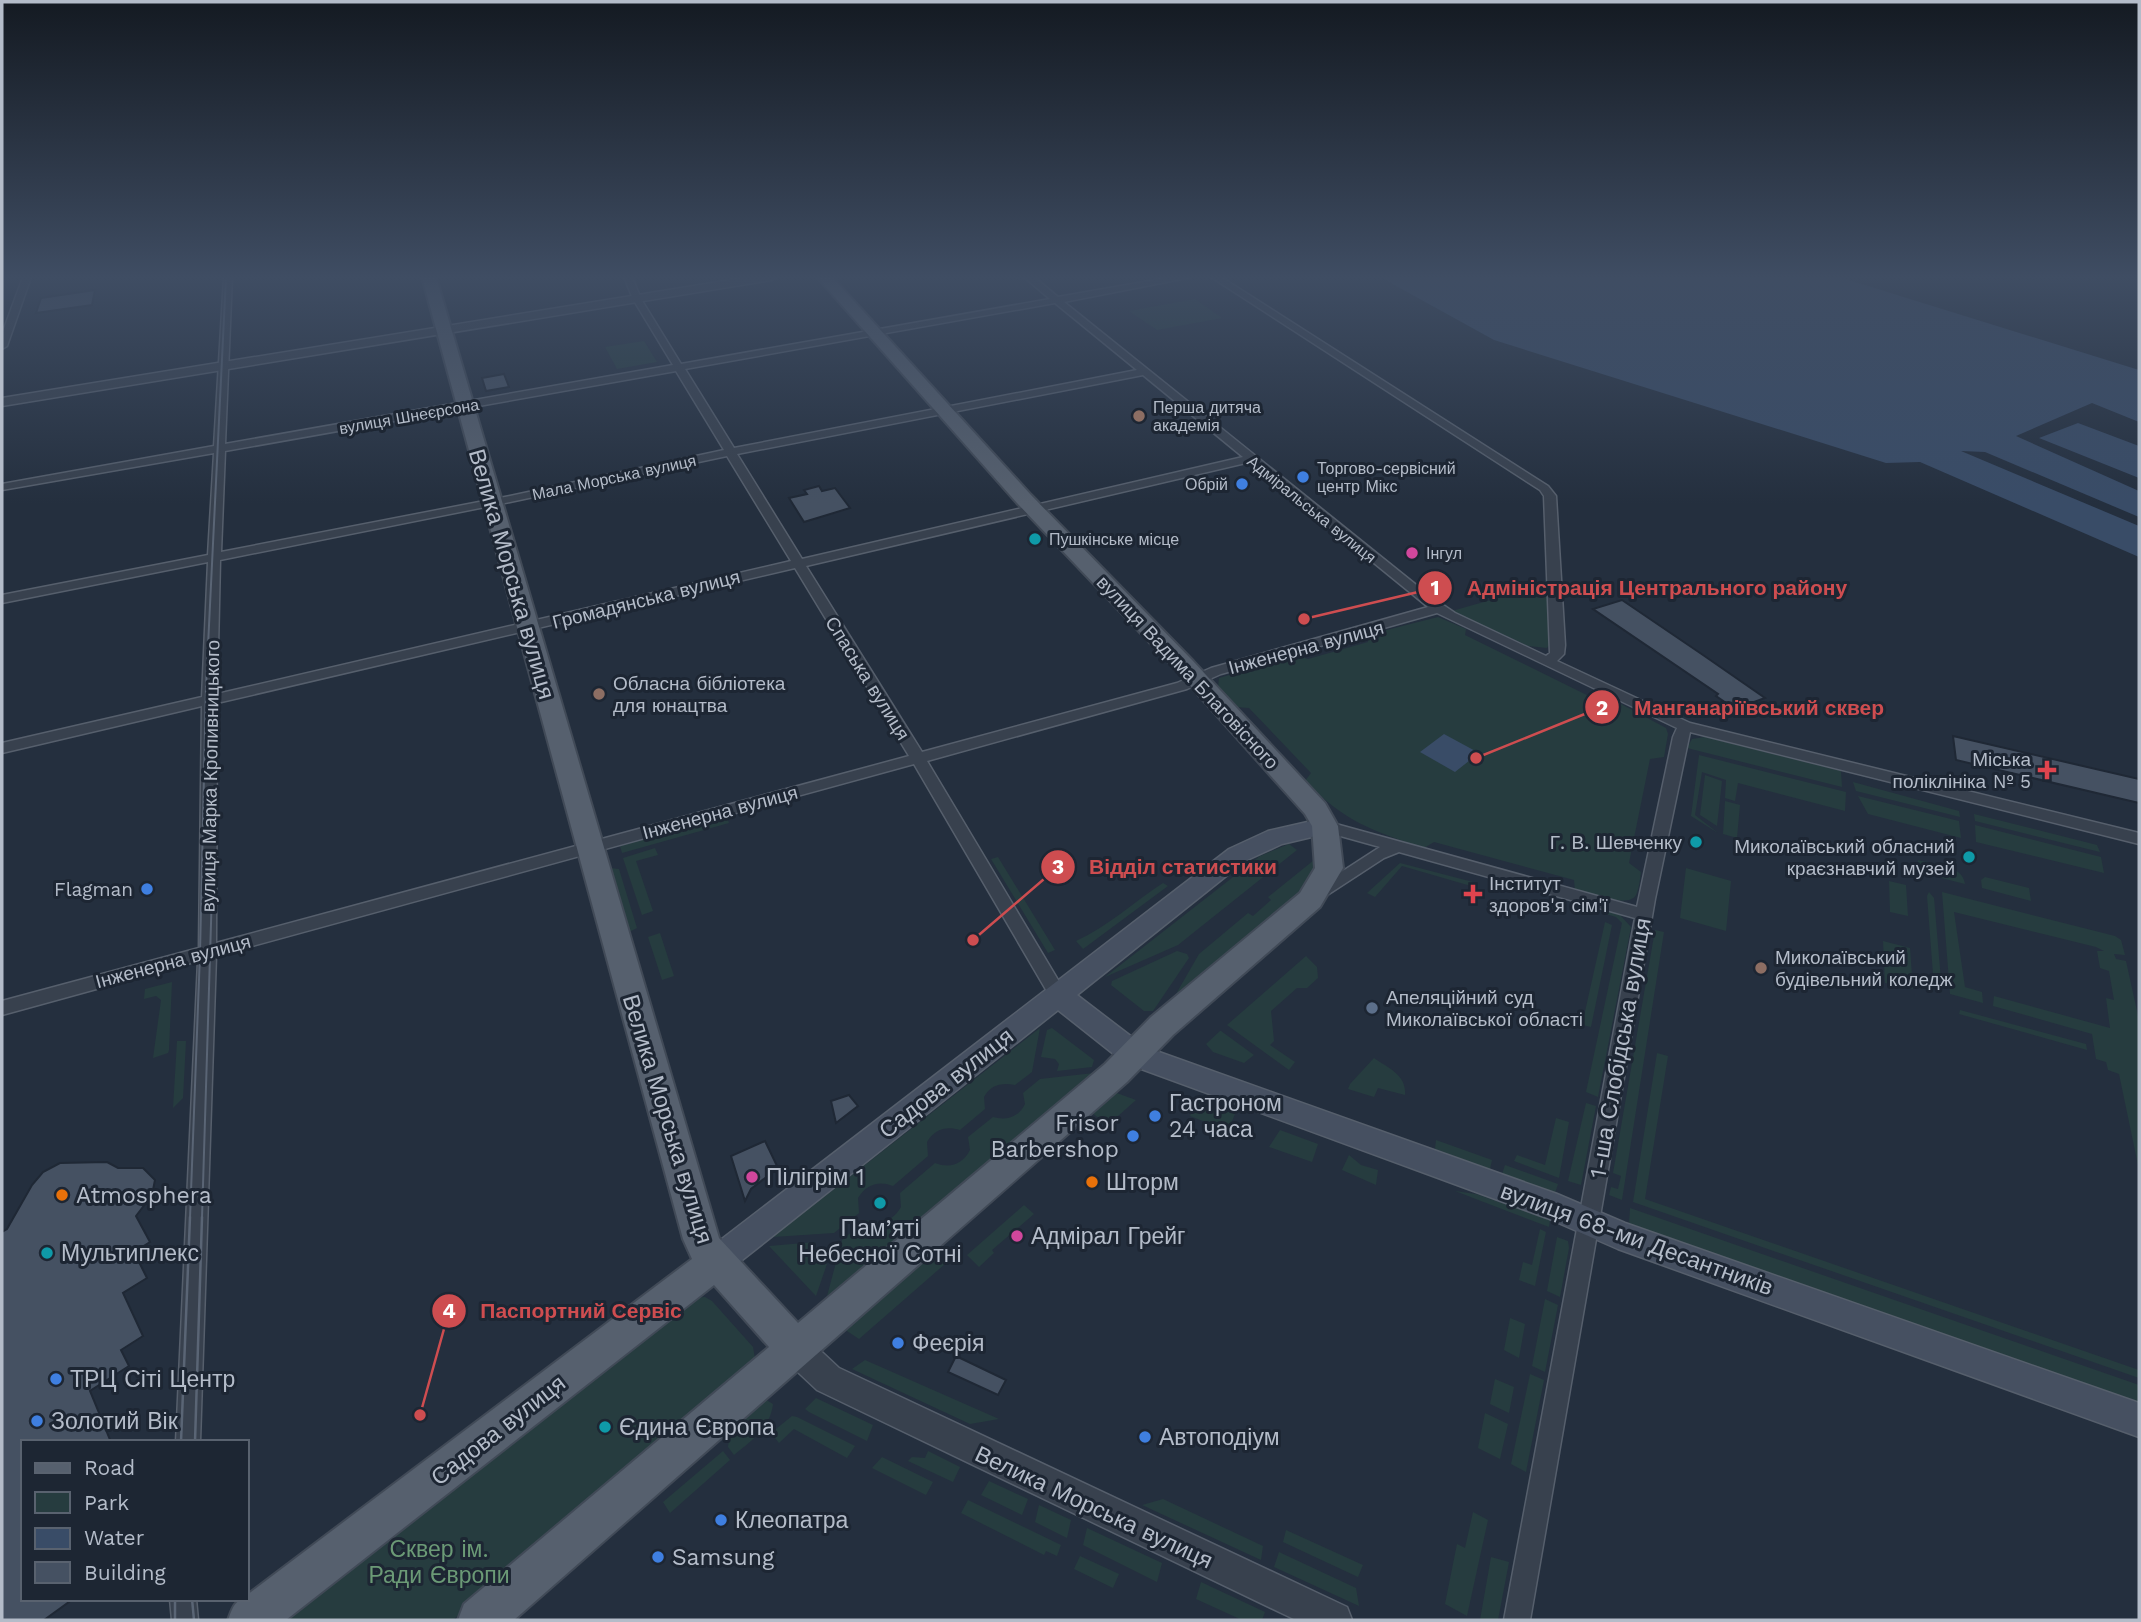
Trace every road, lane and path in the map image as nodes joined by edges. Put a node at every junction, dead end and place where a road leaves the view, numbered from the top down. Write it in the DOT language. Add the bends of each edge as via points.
graph roads {
  1 [pos="225,353"];
  2 [pos="315,353"];
  3 [pos="450,353"];
  4 [pos="670,353"];
  5 [pos="764,353"];
  6 [pos="892,353"];
  7 [pos="1120,353"];
  8 [pos="1333,353"];
  9 [pos="225,367"];
  10 [pos="679,368"];
  11 [pos="1144,372"];
  12 [pos="2,402"];
  13 [pos="465,406"];
  14 [pos="945,410"];
  15 [pos="219,449"];
  16 [pos="729,452"];
  17 [pos="1250,459"];
  18 [pos="2,487"];
  19 [pos="492,503"];
  20 [pos="1033,508"];
  21 [pos="215,556"];
  22 [pos="796,562"];
  23 [pos="2,599"];
  24 [pos="1436,609"];
  25 [pos="527,628"];
  26 [pos="1547,662"];
  27 [pos="1197,680"];
  28 [pos="210,700"];
  29 [pos="1685,726"];
  30 [pos="2,748"];
  31 [pos="917,758"];
  32 [pos="1325,826"];
  33 [pos="2139,839"];
  34 [pos="1398,846"];
  35 [pos="589,848"];
  36 [pos="1310,900"];
  37 [pos="1645,915"];
  38 [pos="207,952"];
  39 [pos="1058,995"];
  40 [pos="2,1008"];
  41 [pos="1135,1055"];
  42 [pos="1590,1223"];
  43 [pos="716,1262"];
  44 [pos="796,1349"];
  45 [pos="2139,1420"];
  46 [pos="188,1440"];
  47 [pos="183,1601"];
  48 [pos="185,1620"];
  49 [pos="250,1620"];
  50 [pos="480,1620"];
  51 [pos="1334,1620"];
  52 [pos="1517,1620"];
  1 -- 9 [label="street, вулиця Марка Кропивницького"];
  2 -- 9 [label="street"];
  3 -- 13 [label="main road, Велика Морська вулиця"];
  4 -- 10 [label="street, Спаська вулиця"];
  5 -- 10 [label="street, вулиця Шнеєрсона"];
  6 -- 14 [label="main road, вулиця Вадима Благовісного"];
  7 -- 11 [label="street, Адміральська вулиця"];
  8 -- 26 [label="street" via="1550,496 1558,645 1557,654"];
  9 -- 12 [label="street"];
  9 -- 15 [label="street, вулиця Марка Кропивницького"];
  10 -- 13 [label="street, вулиця Шнеєрсона"];
  10 -- 16 [label="street, Спаська вулиця"];
  11 -- 14 [label="street, Мала Морська вулиця"];
  11 -- 17 [label="street, Адміральська вулиця"];
  13 -- 15 [label="street, вулиця Шнеєрсона"];
  13 -- 19 [label="main road, Велика Морська вулиця"];
  14 -- 16 [label="street, Мала Морська вулиця"];
  14 -- 20 [label="main road, вулиця Вадима Благовісного"];
  15 -- 18 [label="street, вулиця Шнеєрсона"];
  15 -- 21 [label="street, вулиця Марка Кропивницького"];
  16 -- 19 [label="street, Мала Морська вулиця"];
  16 -- 22 [label="street, Спаська вулиця"];
  17 -- 20 [label="street, Громадянська вулиця"];
  17 -- 24 [label="street, Адміральська вулиця"];
  19 -- 21 [label="street, Мала Морська вулиця"];
  19 -- 25 [label="main road, Велика Морська вулиця"];
  20 -- 22 [label="street, Громадянська вулиця"];
  20 -- 27 [label="main road, вулиця Вадима Благовісного"];
  21 -- 23 [label="street, Мала Морська вулиця"];
  21 -- 28 [label="street, вулиця Марка Кропивницького"];
  22 -- 25 [label="street, Громадянська вулиця"];
  22 -- 31 [label="street, Спаська вулиця"];
  24 -- 26 [label="street, Адміральська вулиця"];
  24 -- 27 [label="street, Інженерна вулиця"];
  25 -- 28 [label="street, Громадянська вулиця"];
  25 -- 35 [label="main road, Велика Морська вулиця"];
  26 -- 29 [label="street, Адміральська вулиця"];
  27 -- 31 [label="street, Інженерна вулиця"];
  27 -- 32 [label="main road, вулиця Вадима Благовісного" via="1316,809"];
  28 -- 30 [label="street, Громадянська вулиця"];
  28 -- 38 [label="street, вулиця Марка Кропивницького"];
  29 -- 33 [label="street, Адміральська вулиця"];
  29 -- 37 [label="street, 1-ша Слобідська вулиця"];
  31 -- 35 [label="street, Інженерна вулиця"];
  31 -- 39 [label="street, Спаська вулиця"];
  32 -- 34 [label="street"];
  32 -- 36 [label="main road" via="1329,868"];
  32 -- 39 [label="main road, Садова вулиця" via="1276,837 1237,855"];
  34 -- 36 [label="street" via="1378,854"];
  34 -- 37 [label="street"];
  35 -- 38 [label="street, Інженерна вулиця"];
  35 -- 43 [label="main road, Велика Морська вулиця" via="694,1218 706,1250"];
  36 -- 41 [label="main road" via="1162,1026"];
  37 -- 42 [label="street, 1-ша Слобідська вулиця"];
  38 -- 40 [label="street, Інженерна вулиця"];
  38 -- 46 [label="street, вулиця Марка Кропивницького"];
  39 -- 41 [label="main road, Спаська вулиця"];
  39 -- 43 [label="main road, Садова вулиця"];
  41 -- 42 [label="main road, вулиця 68-ми Десантників"];
  41 -- 44 [label="main road"];
  42 -- 45 [label="main road, вулиця 68-ми Десантників"];
  42 -- 52 [label="street, 1-ша Слобідська вулиця"];
  43 -- 44 [label="main road, Велика Морська вулиця"];
  43 -- 49 [label="main road, Садова вулиця"];
  44 -- 50 [label="main road"];
  44 -- 51 [label="street, Велика Морська вулиця" via="828,1379 850,1391"];
  47 -- 48 [label="street"];
}
